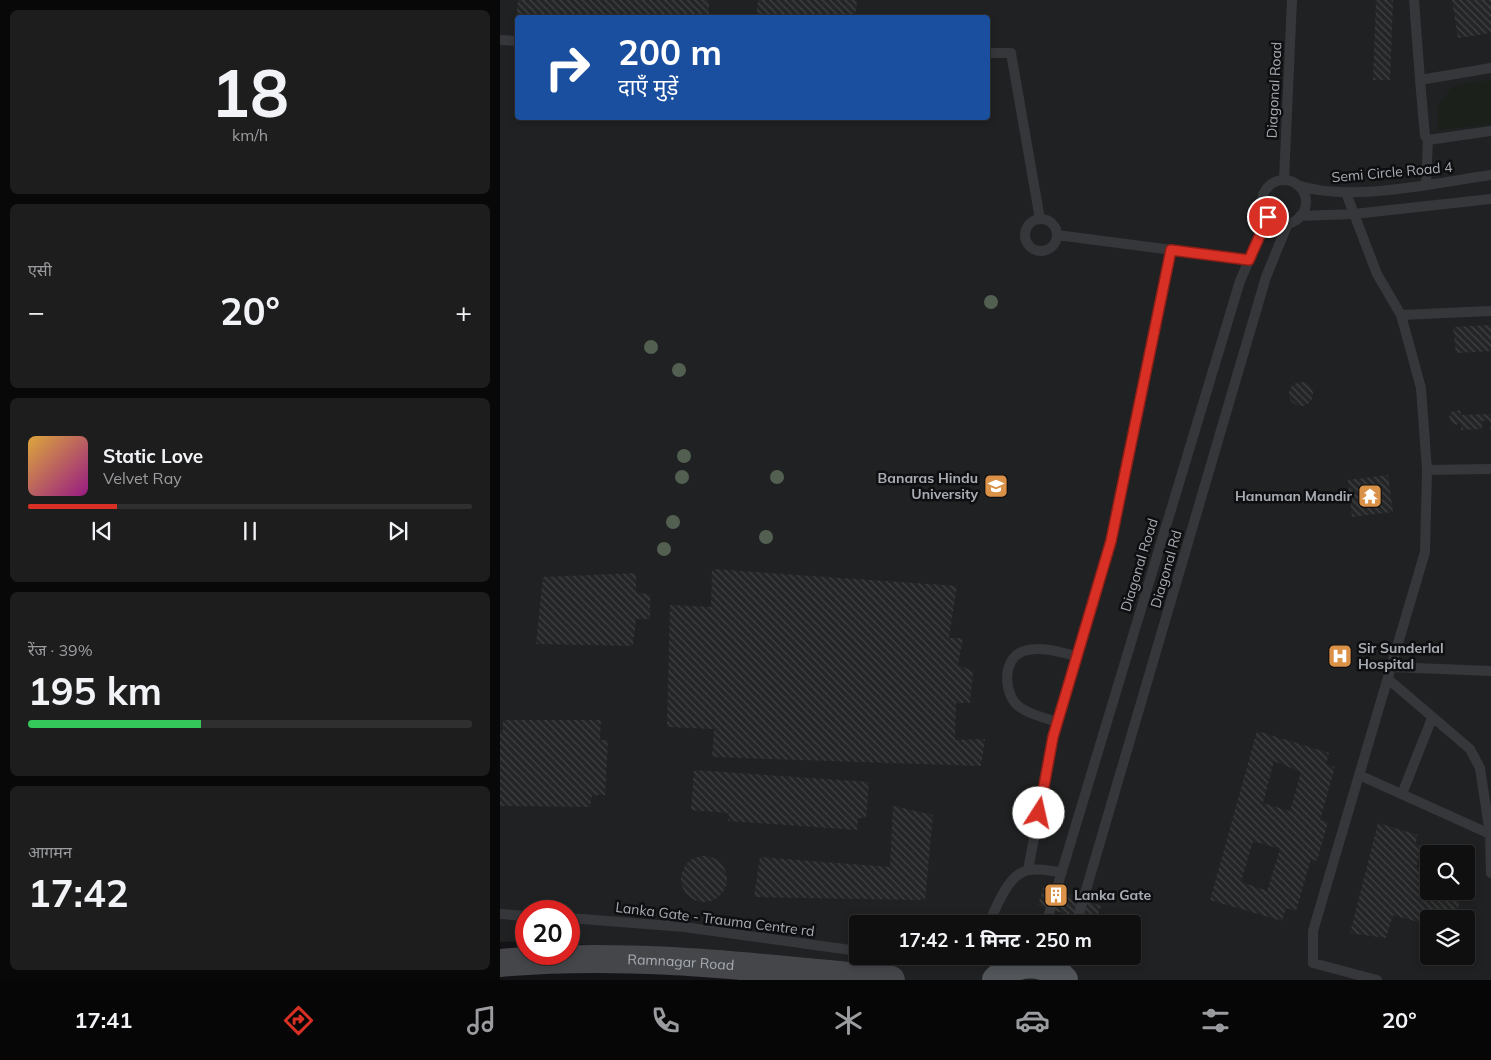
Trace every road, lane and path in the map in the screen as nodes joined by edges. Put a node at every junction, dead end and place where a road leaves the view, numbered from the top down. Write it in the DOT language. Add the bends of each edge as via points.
graph roads {
  1 [pos="1292,0"];
  2 [pos="1414,0"];
  3 [pos="500,40"];
  4 [pos="515,40"];
  5 [pos="990,53"];
  6 [pos="1491,68"];
  7 [pos="1420,80"];
  8 [pos="1491,131"];
  9 [pos="1428,140"];
  10 [pos="1491,176"];
  11 [pos="1284,180"];
  12 [pos="1426,184"];
  13 [pos="1297,185"];
  14 [pos="1346,193"];
  15 [pos="1491,199"];
  16 [pos="1354,214"];
  17 [pos="1300,216"];
  18 [pos="1268,217"];
  19 [pos="1040,219"];
  20 [pos="1288,223"];
  21 [pos="1057,235"];
  22 [pos="1171,250"];
  23 [pos="1249,260"];
  24 [pos="1491,311"];
  25 [pos="1401,315"];
  26 [pos="1490,469"];
  27 [pos="1427,470"];
  28 [pos="1077,656"];
  29 [pos="1391,667"];
  30 [pos="1491,672"];
  31 [pos="1388,679"];
  32 [pos="1432,718"];
  33 [pos="1057,722"];
  34 [pos="1359,775"];
  35 [pos="1402,794"];
  36 [pos="1490,834"];
  37 [pos="1028,870"];
  38 [pos="1060,872"];
  39 [pos="1491,873"];
  40 [pos="500,914"];
  41 [pos="515,915"];
  42 [pos="993,915"];
  43 [pos="1048,915"];
  44 [pos="1079,915"];
  45 [pos="580,919"];
  46 [pos="849,950"];
  47 [pos="500,963"];
  48 [pos="1019,965"];
  49 [pos="1043,965"];
  50 [pos="1064,971"];
  51 [pos="520,980"];
  52 [pos="689,980"];
  53 [pos="891,980"];
  54 [pos="996,980"];
  55 [pos="1377,980"];
  1 -- 11 [label="lane, Diagonal Road"];
  2 -- 7 [label="lane"];
  3 -- 4 [label="lane"];
  5 -- 19 [label="lane" via="1011,54"];
  6 -- 7 [label="lane"];
  7 -- 9 [label="lane"];
  8 -- 9 [label="lane"];
  9 -- 12 [label="lane"];
  10 -- 12 [label="lane, Semi Circle Road 4"];
  11 -- 13 [label="lane"];
  11 -- 18 [label="lane" via="1270,185 1262,197"];
  12 -- 14 [label="lane, Semi Circle Road 4"];
  13 -- 14 [label="lane, Semi Circle Road 4" via="1316,191"];
  13 -- 17 [label="lane" via="1305,200"];
  14 -- 16 [label="lane"];
  15 -- 16 [label="lane"];
  16 -- 17 [label="lane"];
  16 -- 25 [label="lane" via="1377,274"];
  17 -- 20 [label="lane"];
  18 -- 20 [label="lane" via="1274,222"];
  18 -- 23 [label="lane, Diagonal Road"];
  19 -- 21 [label="lane" via="1054,225"];
  19 -- 21 [label="lane" via="1031,223 1026,232 1030,246 1039,251 1045,250 1054,245"];
  20 -- 44 [label="lane, Diagonal Rd" via="1266,277"];
  21 -- 22 [label="lane"];
  22 -- 23 [label="lane"];
  22 -- 28 [label="lane" via="1111,541"];
  23 -- 38 [label="lane, Diagonal Road"];
  24 -- 25 [label="lane"];
  25 -- 27 [label="lane" via="1421,388"];
  26 -- 27 [label="lane"];
  27 -- 29 [label="lane" via="1425,552"];
  28 -- 33 [label="lane"];
  28 -- 33 [label="lane" via="1037,648 1021,652 1012,659 1006,679 1011,697 1020,708"];
  29 -- 30 [label="lane"];
  29 -- 31 [label="lane"];
  31 -- 32 [label="lane"];
  31 -- 34 [label="lane"];
  32 -- 35 [label="lane"];
  32 -- 36 [label="lane" via="1470,749 1480,768"];
  33 -- 37 [label="lane"];
  34 -- 35 [label="lane"];
  34 -- 55 [label="lane" via="1313,931 1313,963"];
  35 -- 36 [label="lane"];
  36 -- 39 [label="lane"];
  37 -- 38 [label="lane"];
  37 -- 42 [label="lane" via="1018,874 1007,887"];
  38 -- 43 [label="lane, Diagonal Road"];
  40 -- 41 [label="lane"];
  45 -- 46 [label="lane, Lanka Gate - Trauma Centre rd" via="684,927"];
  47 -- 53 [label="main road, Ramnagar Road" via="557,958 675,960"];
  48 -- 54 [label="main road"];
  49 -- 50 [label="main road"];
  51 -- 52 [label="main road" via="554,976"];
}
